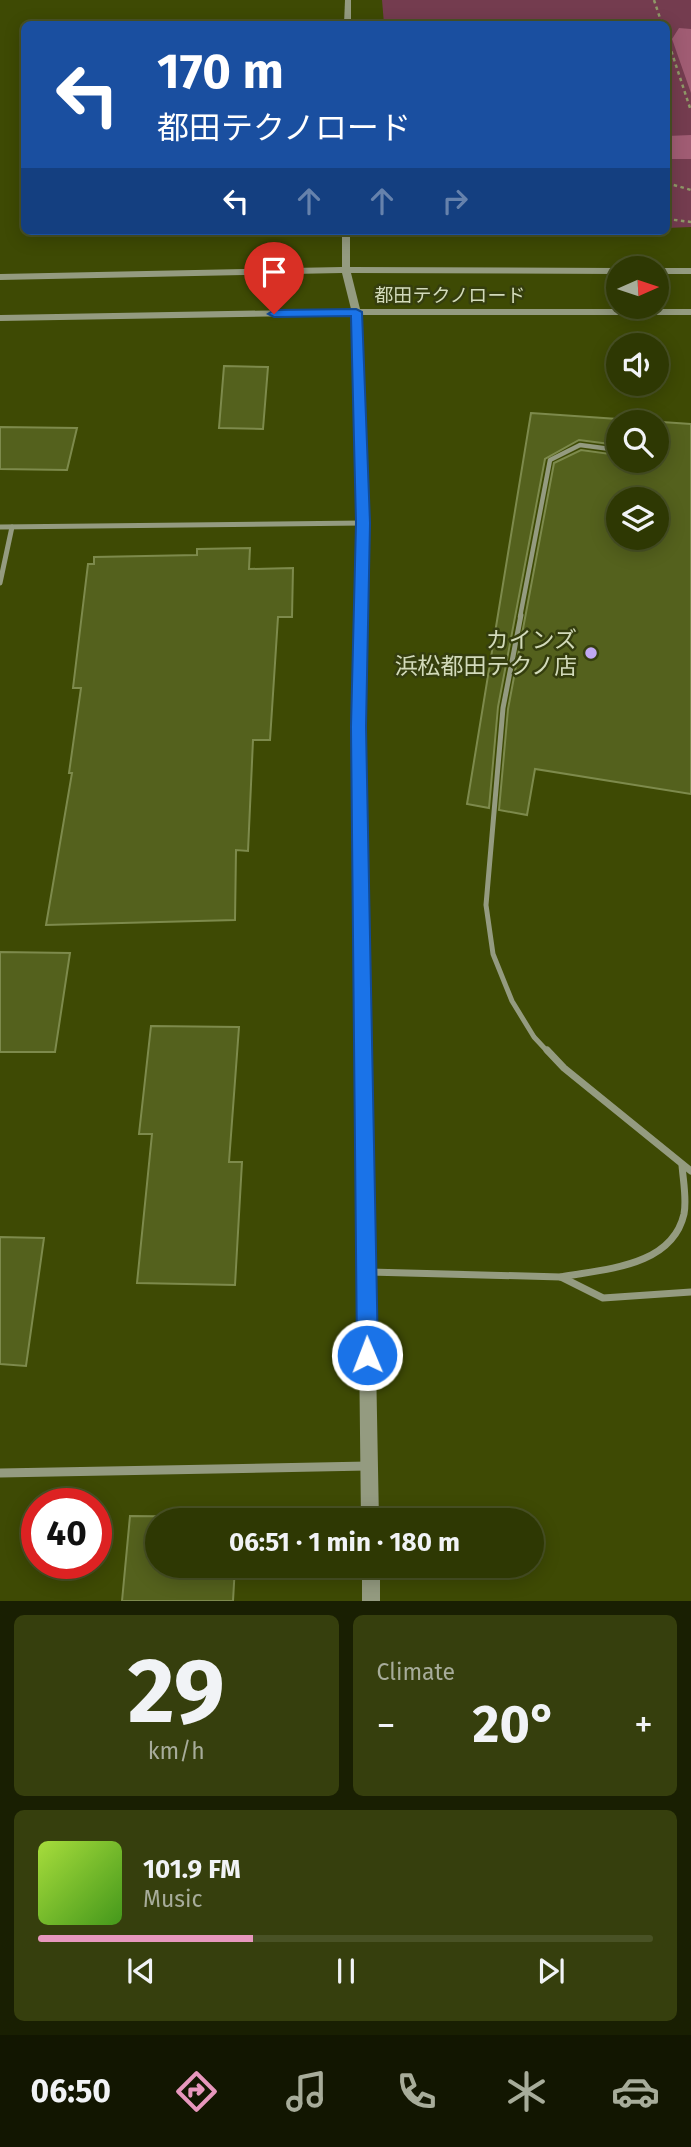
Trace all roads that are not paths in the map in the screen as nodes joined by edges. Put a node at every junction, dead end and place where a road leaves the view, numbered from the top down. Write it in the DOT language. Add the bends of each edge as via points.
graph roads {
  1 [pos="348,0"];
  2 [pos="348,21"];
  3 [pos="346,235"];
  4 [pos="346,270"];
  5 [pos="606,271"];
  6 [pos="669,271"];
  7 [pos="691,271"];
  8 [pos="0,277"];
  9 [pos="356,312"];
  10 [pos="691,312"];
  11 [pos="0,318"];
  12 [pos="606,448"];
  13 [pos="363,523"];
  14 [pos="0,527"];
  15 [pos="12,527"];
  16 [pos="0,583"];
  17 [pos="682,1165"];
  18 [pos="691,1171"];
  19 [pos="366,1272"];
  20 [pos="561,1278"];
  21 [pos="691,1292"];
  22 [pos="369,1466"];
  23 [pos="0,1473"];
  24 [pos="370,1508"];
  25 [pos="371,1578"];
  26 [pos="372,1601"];
  1 -- 2 [label="street"];
  3 -- 4 [label="street"];
  4 -- 5 [label="street, 都田テクノロード"];
  4 -- 8 [label="street, 都田テクノロード"];
  4 -- 9 [label="street"];
  6 -- 7 [label="street"];
  9 -- 10 [label="street, 都田テクノロード"];
  9 -- 11 [label="street, 都田テクノロード"];
  9 -- 13 [label="street"];
  12 -- 17 [label="lane" via="580,445 550,460 503,708 486,905 493,954 512,1001 534,1037 564,1068"];
  13 -- 15 [label="street"];
  13 -- 19 [label="street" via="358,727"];
  14 -- 15 [label="street"];
  15 -- 16 [label="street"];
  17 -- 18 [label="lane"];
  17 -- 20 [label="lane" via="684,1212 669,1246 654,1256"];
  19 -- 20 [label="lane"];
  19 -- 22 [label="street"];
  20 -- 21 [label="lane" via="603,1298"];
  22 -- 23 [label="street"];
  22 -- 24 [label="street"];
  25 -- 26 [label="street"];
}
